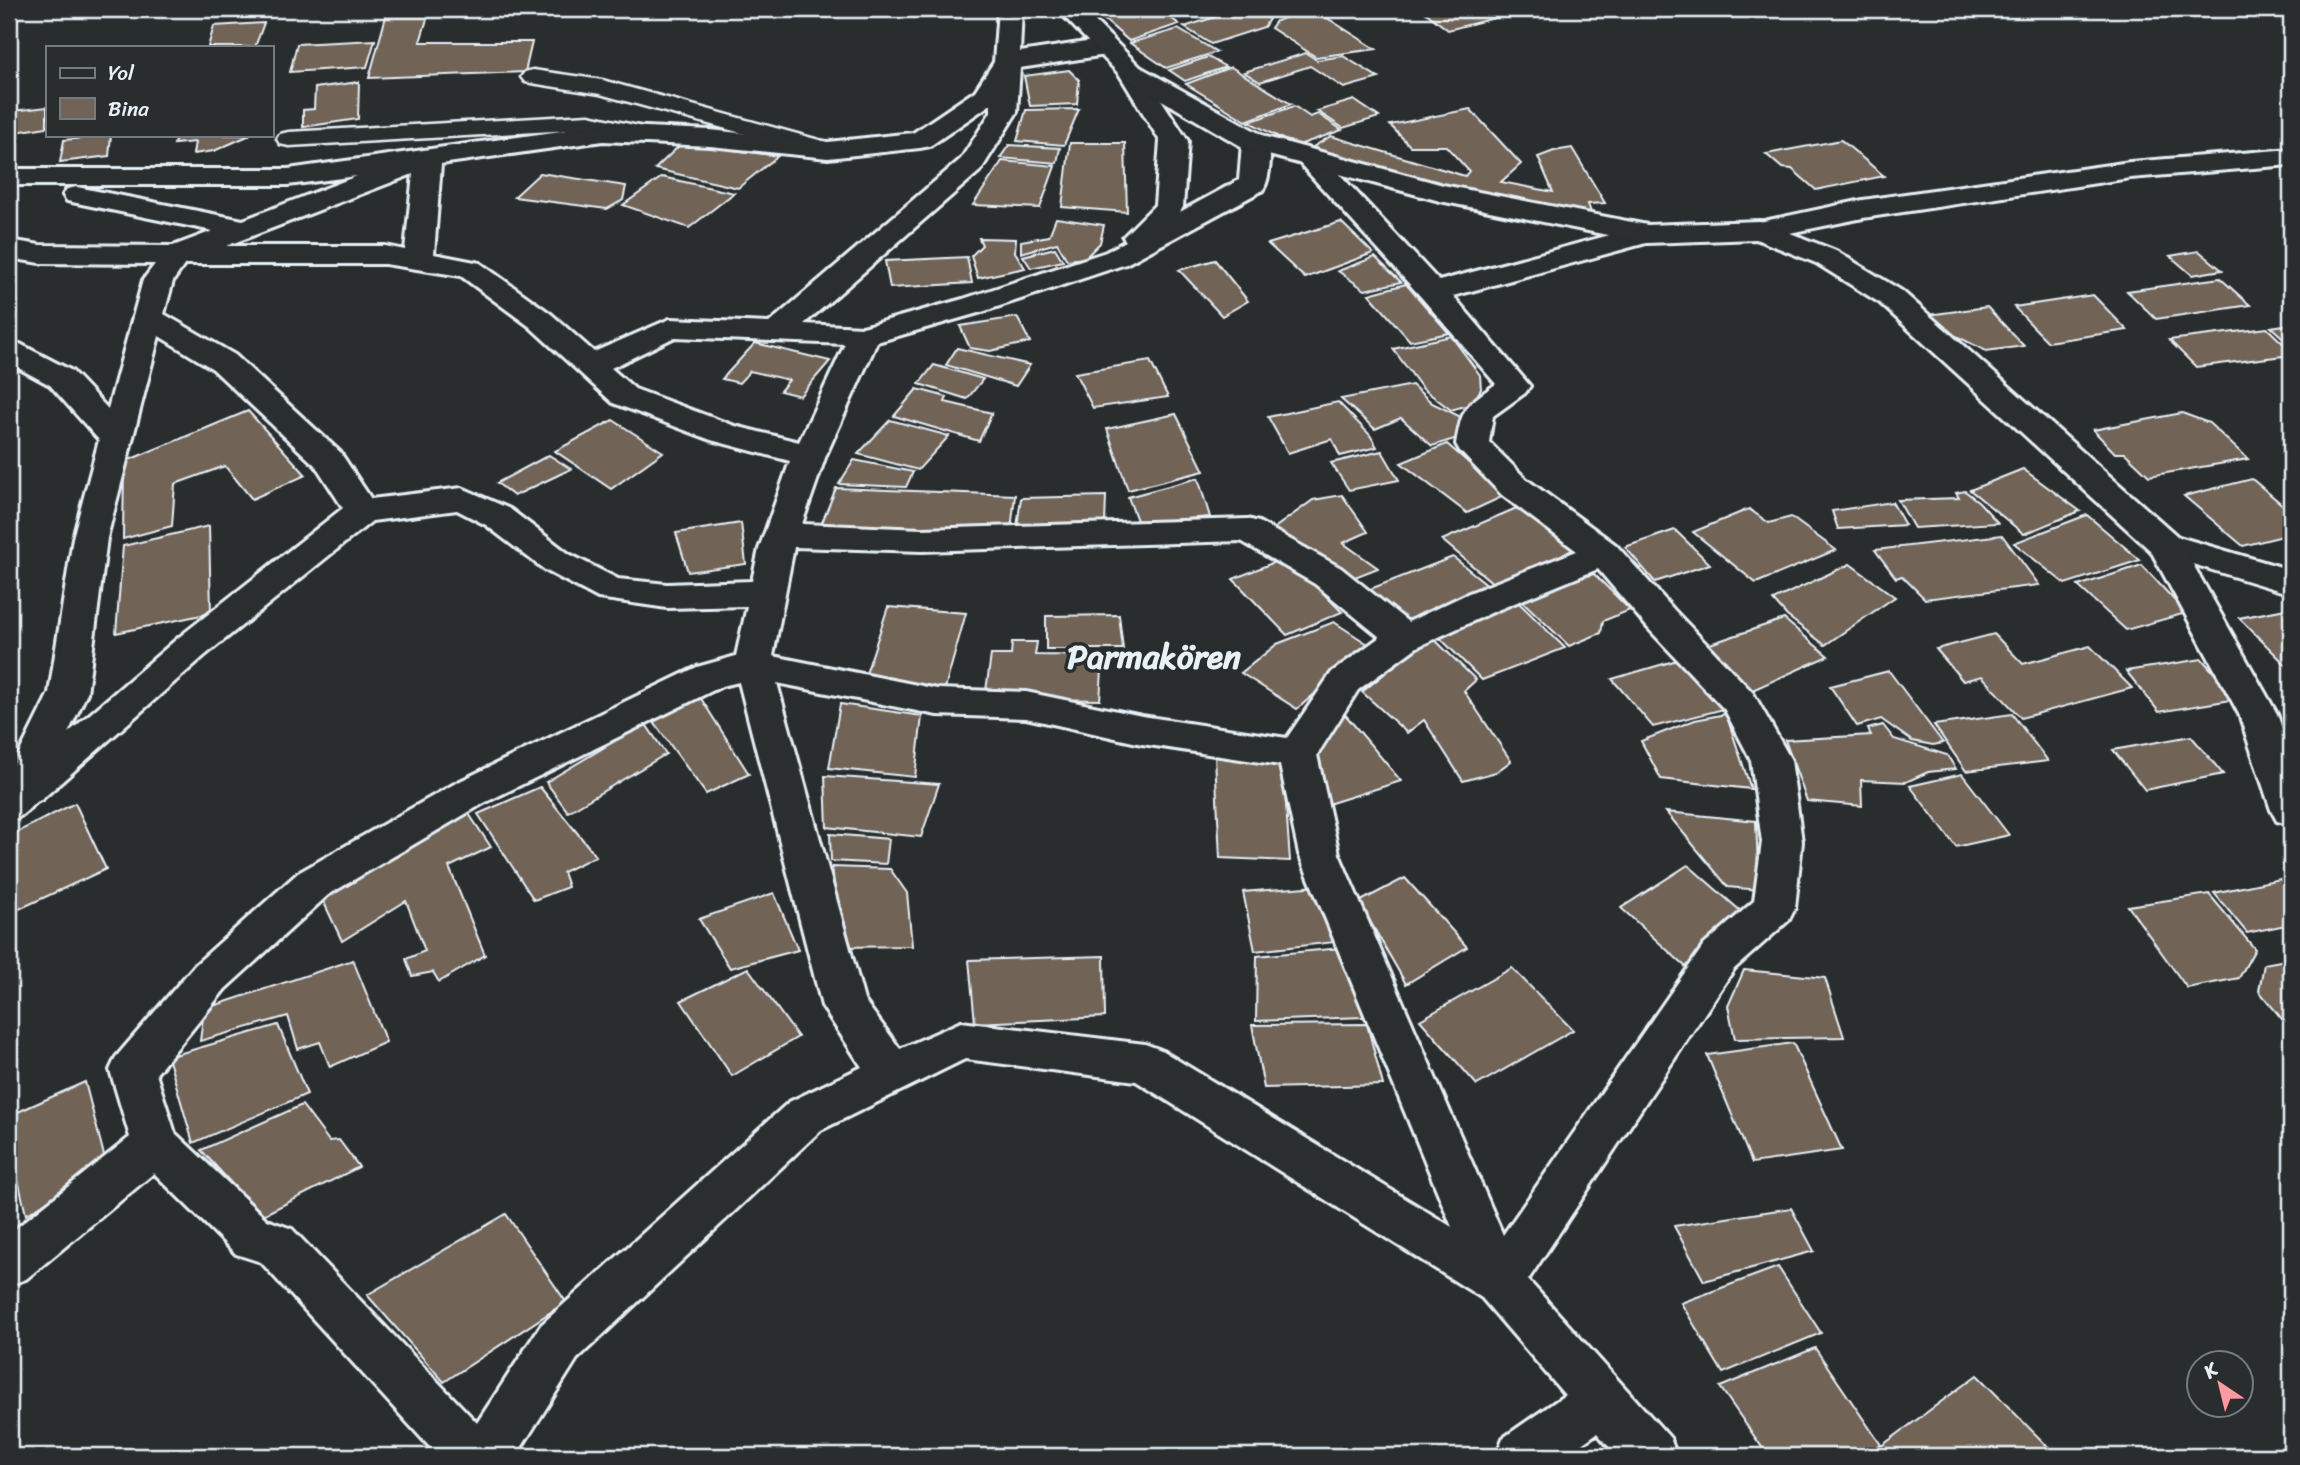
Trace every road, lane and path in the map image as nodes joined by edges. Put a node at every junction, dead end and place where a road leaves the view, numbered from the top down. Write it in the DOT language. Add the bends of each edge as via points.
graph roads {
  1 [pos="1010,9"];
  2 [pos="1069,9"];
  3 [pos="1106,47"];
  4 [pos="1007,62"];
  5 [pos="1131,72"];
  6 [pos="533,76"];
  7 [pos="397,132"];
  8 [pos="651,135"];
  9 [pos="289,139"];
  10 [pos="1256,143"];
  11 [pos="828,150"];
  12 [pos="2291,157"];
  13 [pos="1309,158"];
  14 [pos="415,159"];
  15 [pos="9,177"];
  16 [pos="9,188"];
  17 [pos="242,228"];
  18 [pos="1760,230"];
  19 [pos="1647,234"];
  20 [pos="9,248"];
  21 [pos="116,254"];
  22 [pos="177,255"];
  23 [pos="1116,258"];
  24 [pos="419,260"];
  25 [pos="9,274"];
  26 [pos="1433,292"];
  27 [pos="148,317"];
  28 [pos="777,332"];
  29 [pos="864,336"];
  30 [pos="9,351"];
  31 [pos="590,366"];
  32 [pos="116,438"];
  33 [pos="809,455"];
  34 [pos="362,511"];
  35 [pos="781,535"];
  36 [pos="2165,544"];
  37 [pos="1604,553"];
  38 [pos="2291,582"];
  39 [pos="767,593"];
  40 [pos="1404,638"];
  41 [pos="754,665"];
  42 [pos="1297,754"];
  43 [pos="12,804"];
  44 [pos="2291,810"];
  45 [pos="892,1074"];
  46 [pos="155,1144"];
  47 [pos="9,1263"];
  48 [pos="1499,1282"];
  49 [pos="1601,1399"];
  50 [pos="473,1456"];
  51 [pos="486,1456"];
  52 [pos="1522,1456"];
  53 [pos="1651,1456"];
  1 -- 4 [label="street"];
  2 -- 3 [label="street"];
  3 -- 4 [label="street"];
  3 -- 5 [label="street"];
  4 -- 11 [label="street" via="985,96 920,140"];
  4 -- 28 [label="street" via="1004,112 971,164"];
  5 -- 10 [label="street"];
  5 -- 23 [label="street" via="1174,141 1169,207"];
  6 -- 11 [label="lane" via="602,88"];
  7 -- 8 [label="lane" via="589,122"];
  7 -- 9 [label="lane"];
  7 -- 14 [label="lane"];
  8 -- 11 [label="street"];
  8 -- 14 [label="street" via="603,133"];
  10 -- 13 [label="street"];
  10 -- 23 [label="street" via="1253,184"];
  12 -- 18 [label="street" via="2130,170 1863,209"];
  13 -- 19 [label="street" via="1440,193"];
  13 -- 26 [label="street"];
  14 -- 15 [label="street" via="288,177"];
  14 -- 17 [label="street"];
  14 -- 24 [label="street"];
  16 -- 17 [label="street" via="97,197"];
  17 -- 22 [label="street"];
  18 -- 19 [label="street"];
  18 -- 36 [label="street" via="1826,257 1891,297"];
  19 -- 26 [label="street"];
  20 -- 21 [label="street" via="40,254"];
  21 -- 22 [label="street"];
  21 -- 25 [label="street"];
  22 -- 24 [label="street" via="385,255"];
  22 -- 27 [label="street" via="158,280"];
  23 -- 29 [label="street"];
  24 -- 31 [label="street" via="470,269 540,320"];
  26 -- 37 [label="street" via="1514,386 1478,412 1472,444 1514,486"];
  27 -- 32 [label="street"];
  27 -- 34 [label="street" via="224,362 328,459"];
  28 -- 29 [label="street"];
  28 -- 31 [label="street" via="670,328"];
  29 -- 33 [label="street"];
  30 -- 32 [label="street" via="61,378"];
  31 -- 33 [label="street" via="624,396 723,433"];
  32 -- 43 [label="street" via="90,538 68,693"];
  33 -- 35 [label="street"];
  34 -- 39 [label="street" via="461,499 498,517 557,562 611,590 667,596"];
  34 -- 43 [label="street" via="191,647"];
  35 -- 39 [label="street"];
  35 -- 40 [label="street" via="922,540 1247,530 1328,576"];
  36 -- 38 [label="street"];
  36 -- 44 [label="street" via="2258,714"];
  37 -- 40 [label="street"];
  37 -- 48 [label="street" via="1740,702 1771,760 1782,842 1774,908 1719,957"];
  39 -- 41 [label="street"];
  40 -- 42 [label="street" via="1345,681"];
  41 -- 42 [label="street" via="937,702 1026,705 1142,730"];
  41 -- 45 [label="street" via="844,1006"];
  41 -- 46 [label="street" via="710,676 470,793 313,884 210,977 132,1070"];
  42 -- 48 [label="street" via="1319,854"];
  45 -- 48 [label="street" via="961,1040 1145,1063"];
  45 -- 51 [label="street" via="805,1116 559,1342"];
  46 -- 47 [label="street"];
  46 -- 50 [label="street" via="253,1239 275,1244"];
  48 -- 49 [label="street"];
  49 -- 52 [label="street"];
  49 -- 53 [label="street"];
}
